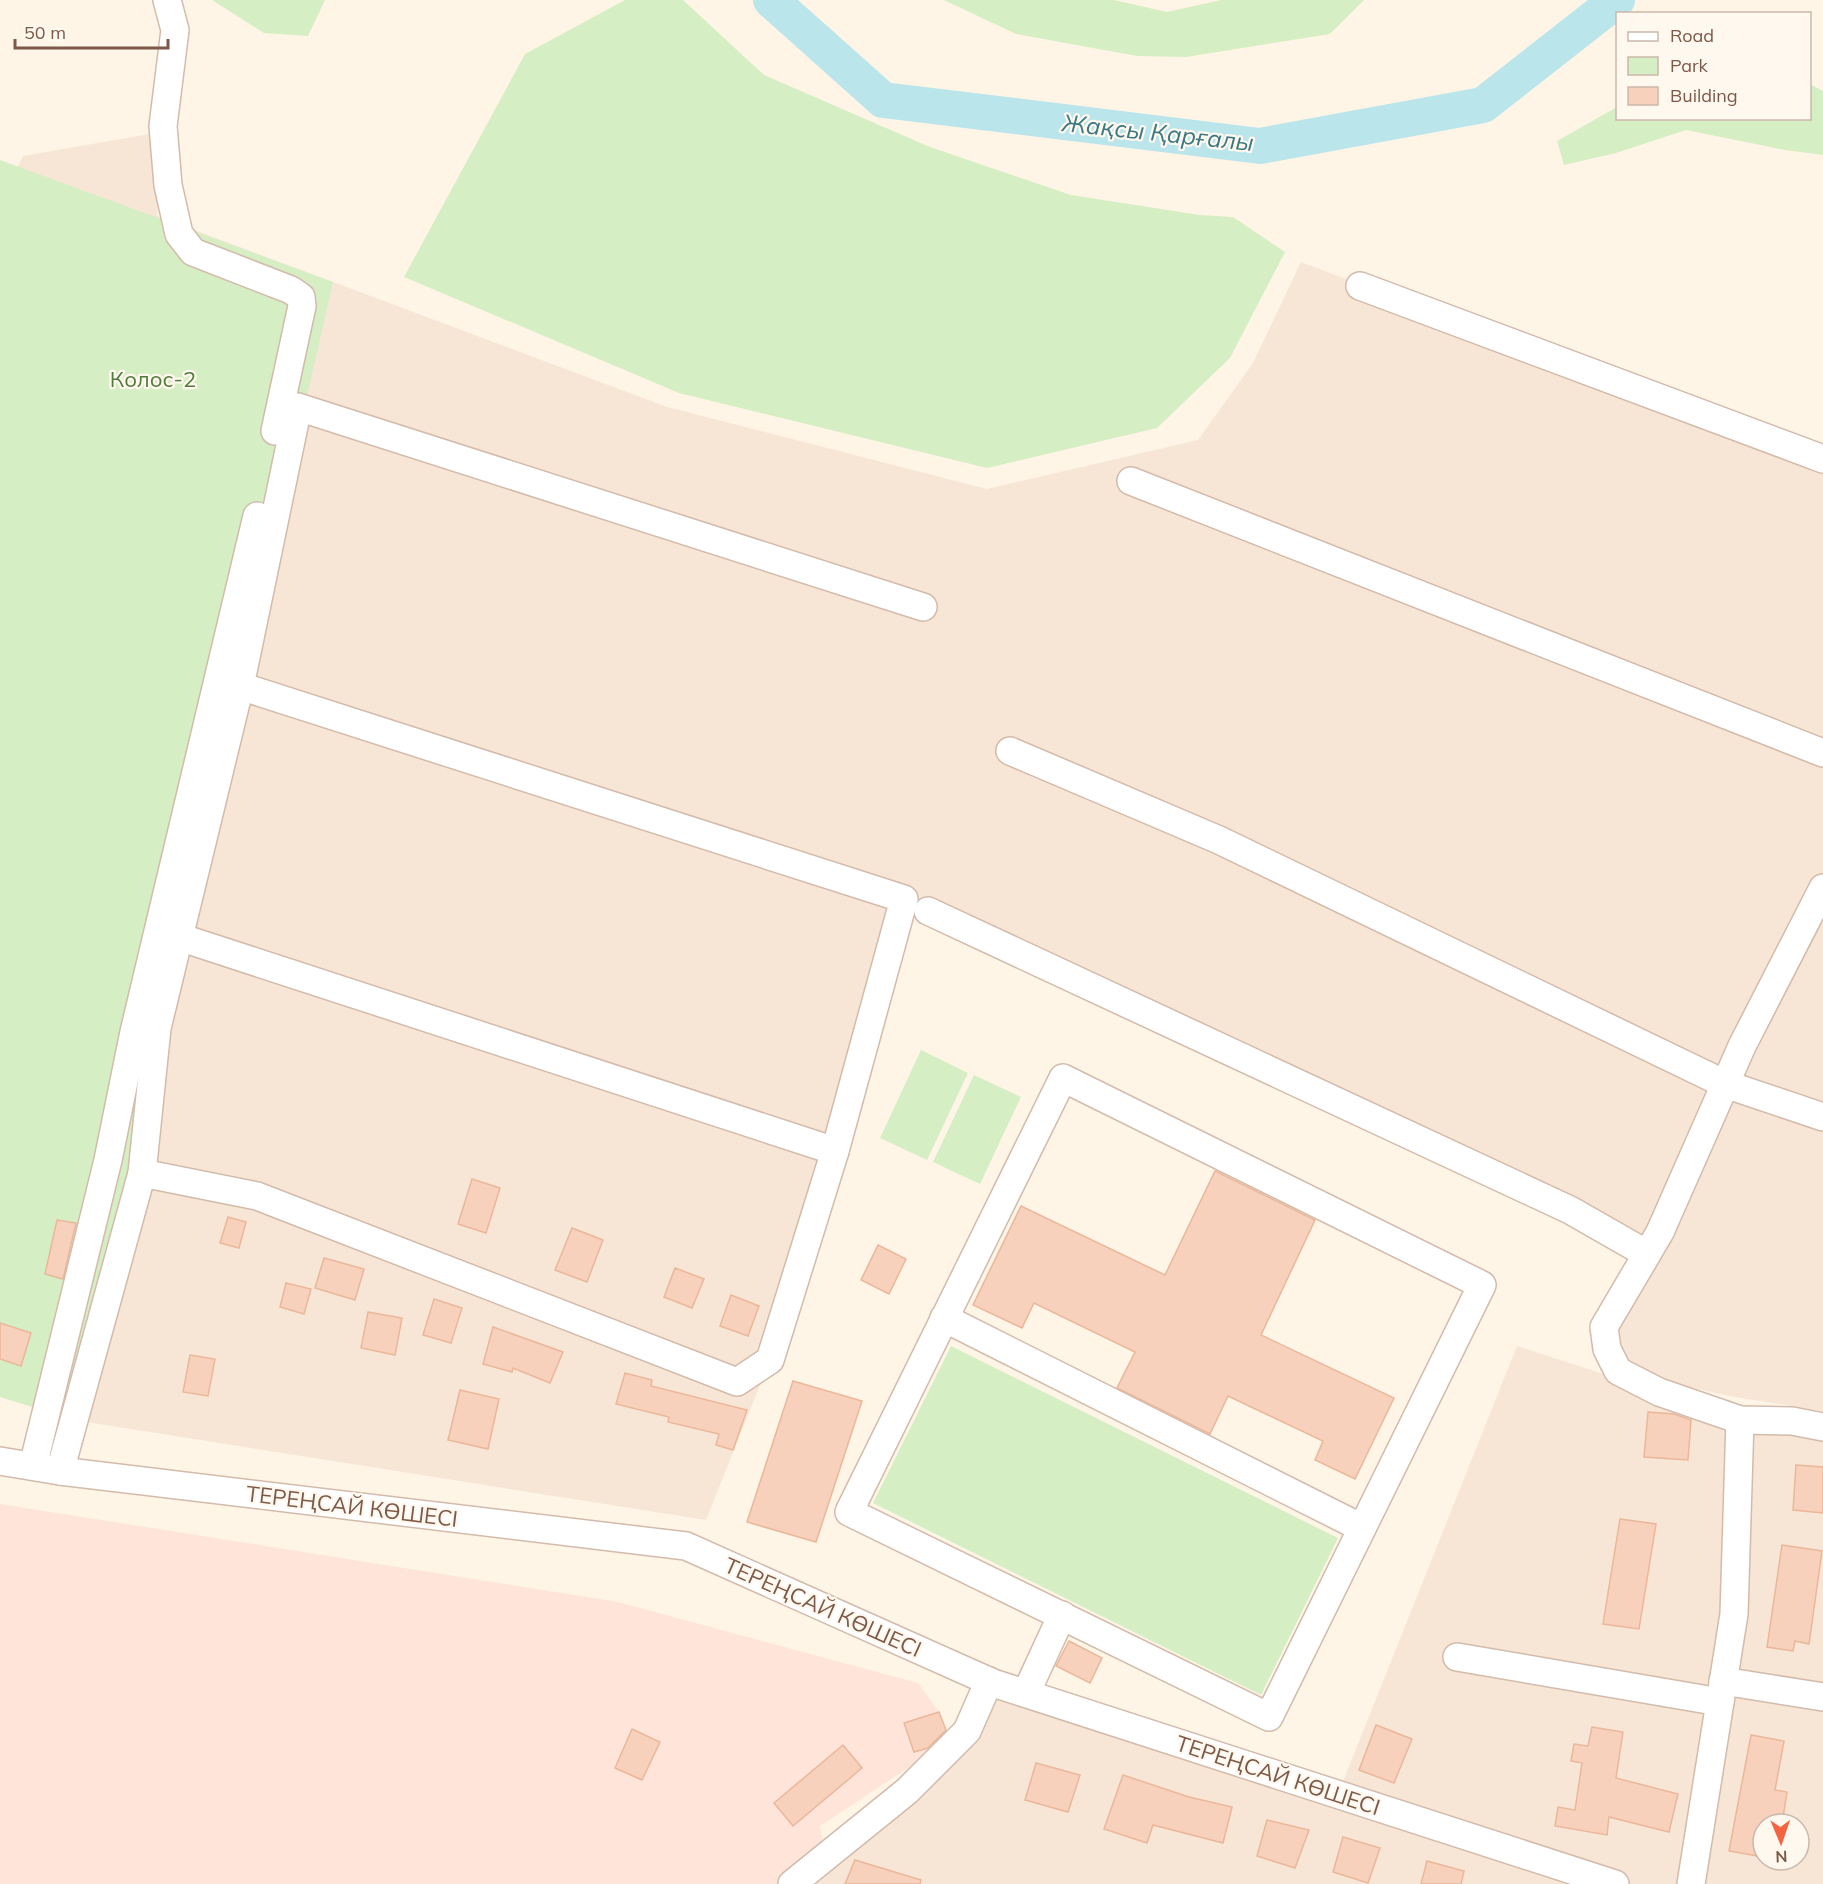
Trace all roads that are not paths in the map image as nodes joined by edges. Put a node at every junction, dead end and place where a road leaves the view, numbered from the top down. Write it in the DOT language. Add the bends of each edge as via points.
graph roads {
  1 [pos="167,0"];
  2 [pos="1360,286"];
  3 [pos="1823,459"];
  4 [pos="1131,481"];
  5 [pos="923,607"];
  6 [pos="240,686"];
  7 [pos="1010,751"];
  8 [pos="1823,753"];
  9 [pos="1823,888"];
  10 [pos="928,911"];
  11 [pos="179,937"];
  12 [pos="1725,1084"];
  13 [pos="1823,1117"];
  14 [pos="835,1151"];
  15 [pos="142,1173"];
  16 [pos="1647,1254"];
  17 [pos="944,1318"];
  18 [pos="1740,1420"];
  19 [pos="1823,1427"];
  20 [pos="0,1461"];
  21 [pos="33,1466"];
  22 [pos="60,1471"];
  23 [pos="1362,1528"];
  24 [pos="1062,1615"];
  25 [pos="1457,1657"];
  26 [pos="990,1681"];
  27 [pos="1721,1691"];
  28 [pos="1026,1693"];
  29 [pos="1823,1697"];
  30 [pos="792,1884"];
  31 [pos="1616,1884"];
  32 [pos="1691,1884"];
  1 -- 21 [label="street" via="175,30 163,126 168,185 179,234 193,252 291,290 301,297 302,306 230,632 134,1032 108,1160"];
  2 -- 3 [label="street"];
  4 -- 8 [label="street"];
  5 -- 6 [label="street" via="298,407"];
  6 -- 11 [label="street"];
  6 -- 14 [label="street" via="904,899"];
  7 -- 12 [label="street" via="1219,840"];
  9 -- 12 [label="street"];
  10 -- 16 [label="street" via="1560,1205"];
  11 -- 14 [label="street"];
  11 -- 15 [label="street" via="157,1028"];
  12 -- 13 [label="street"];
  12 -- 16 [label="street"];
  14 -- 15 [label="street" via="770,1360 737,1382 257,1196"];
  15 -- 22 [label="street"];
  16 -- 18 [label="street" via="1604,1327 1607,1349 1618,1371 1659,1392"];
  17 -- 23 [label="street"];
  17 -- 23 [label="street" via="1063,1078 1482,1285"];
  17 -- 24 [label="street" via="849,1512"];
  18 -- 19 [label="street" via="1792,1421"];
  18 -- 27 [label="street" via="1734,1614"];
  20 -- 21 [label="street, ТЕРЕҢСАЙ КӨШЕСІ"];
  21 -- 22 [label="street, ТЕРЕҢСАЙ КӨШЕСІ"];
  22 -- 26 [label="street, ТЕРЕҢСАЙ КӨШЕСІ" via="686,1546"];
  23 -- 24 [label="street" via="1269,1717"];
  24 -- 28 [label="street"];
  25 -- 27 [label="street"];
  26 -- 28 [label="street, ТЕРЕҢСАЙ КӨШЕСІ"];
  26 -- 30 [label="street" via="967,1731 908,1791"];
  27 -- 29 [label="street"];
  27 -- 32 [label="street"];
  28 -- 31 [label="street, ТЕРЕҢСАЙ КӨШЕСІ"];
}
